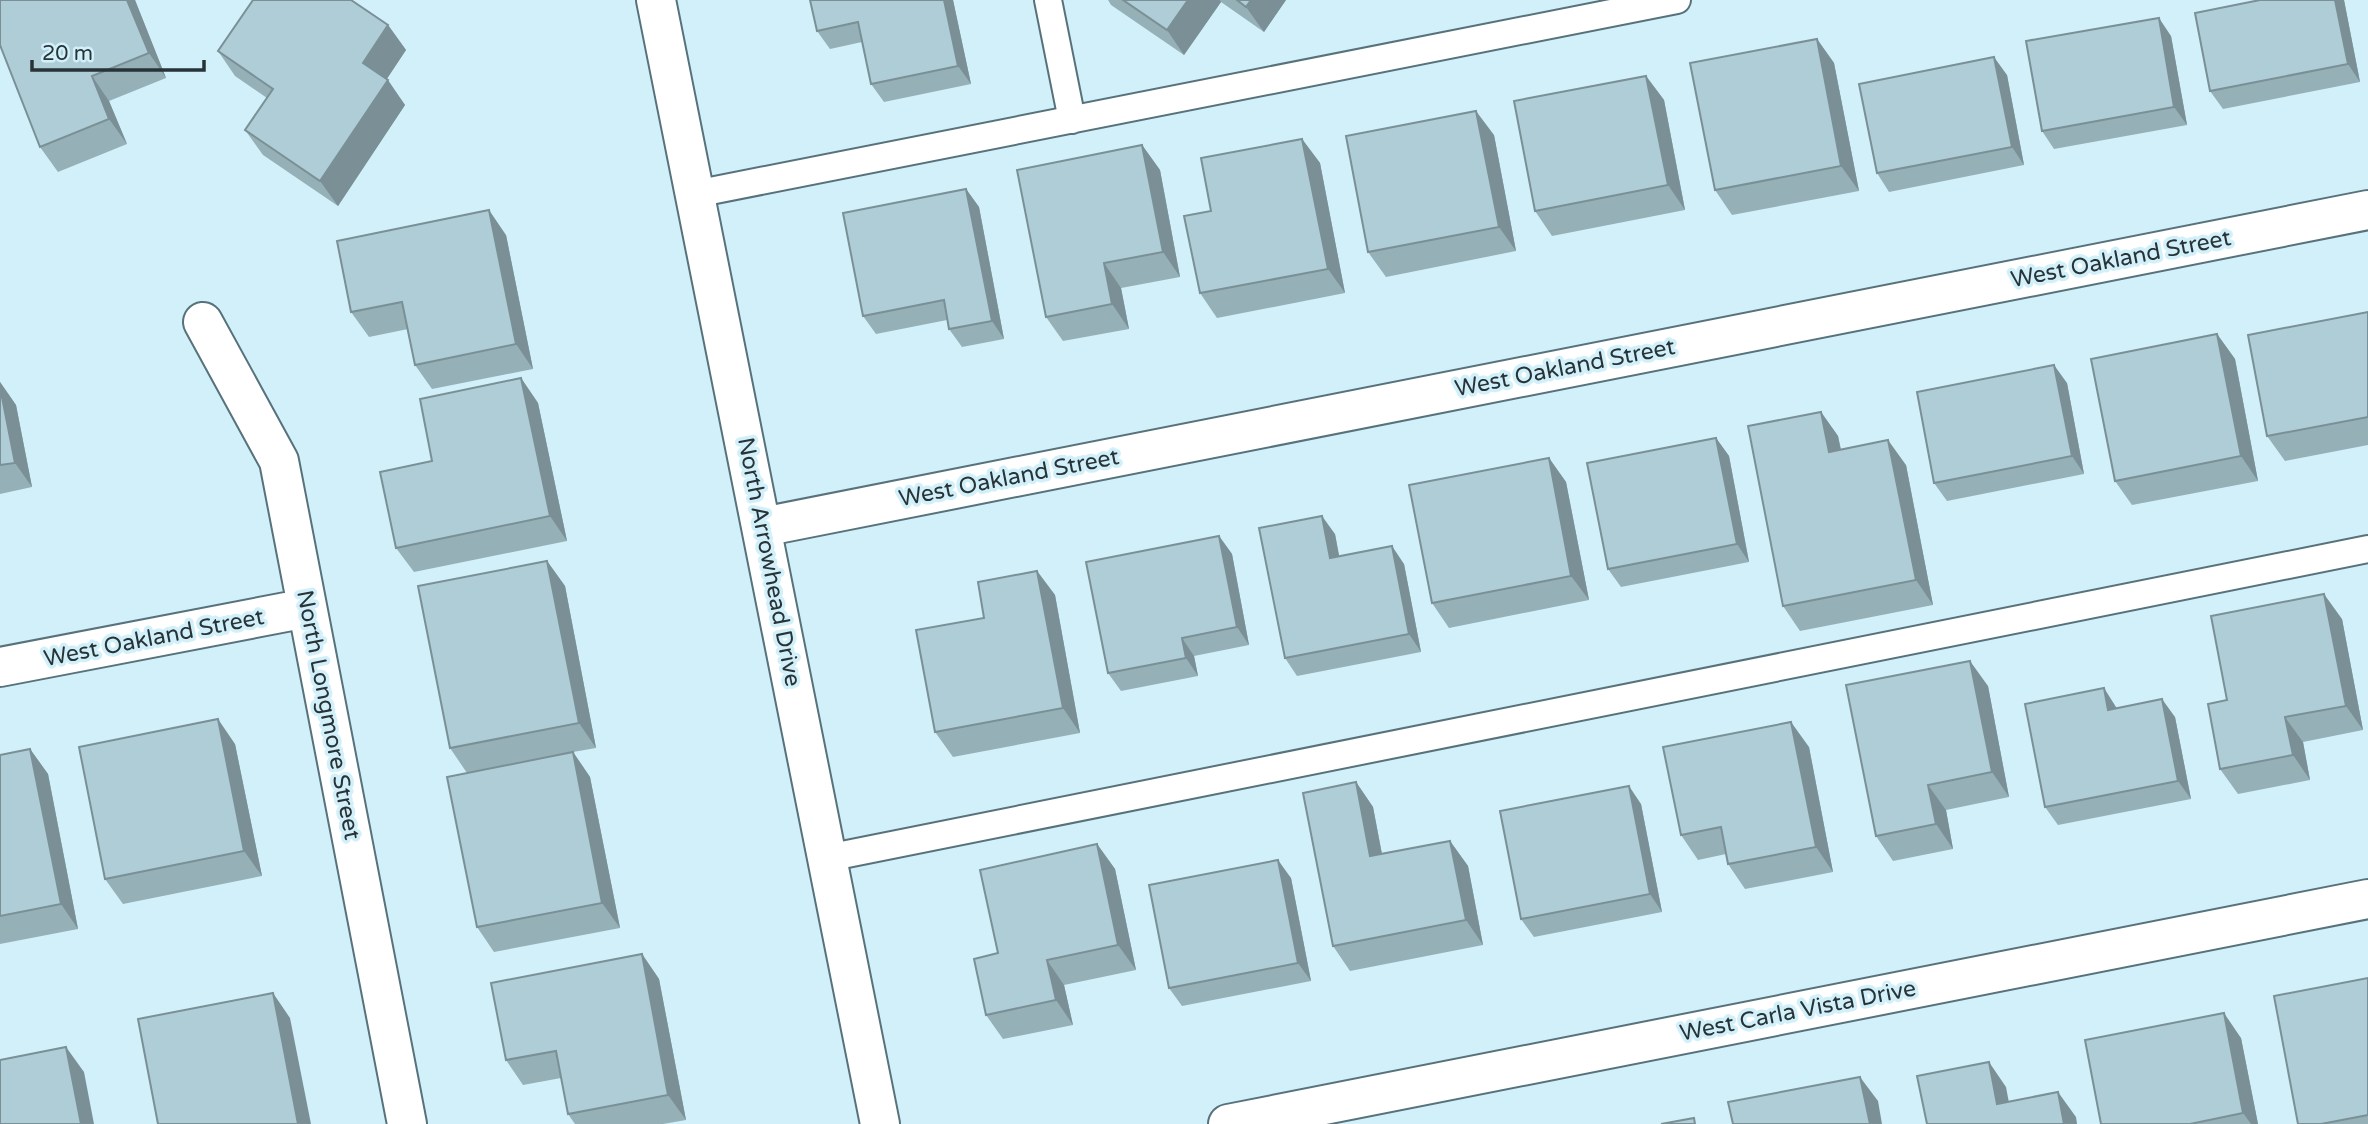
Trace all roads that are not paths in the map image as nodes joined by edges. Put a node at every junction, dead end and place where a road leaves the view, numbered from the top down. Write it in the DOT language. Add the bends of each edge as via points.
graph roads {
  1 [pos="656,0"];
  2 [pos="1048,0"];
  3 [pos="1677,0"];
  4 [pos="1072,120"];
  5 [pos="695,194"];
  6 [pos="2368,210"];
  7 [pos="203,322"];
  8 [pos="762,527"];
  9 [pos="2368,548"];
  10 [pos="307,608"];
  11 [pos="0,667"];
  12 [pos="827,858"];
  13 [pos="2368,899"];
  14 [pos="407,1124"];
  15 [pos="880,1124"];
  16 [pos="1228,1124"];
  1 -- 5 [label="street, North Arrowhead Drive"];
  2 -- 4 [label="lane"];
  3 -- 4 [label="lane"];
  4 -- 5 [label="lane"];
  5 -- 8 [label="street, North Arrowhead Drive"];
  6 -- 8 [label="street, West Oakland Street"];
  7 -- 10 [label="street, North Longmore Street" via="279,461"];
  8 -- 12 [label="street, North Arrowhead Drive"];
  9 -- 12 [label="lane"];
  10 -- 11 [label="street, West Oakland Street"];
  10 -- 14 [label="street, North Longmore Street"];
  12 -- 15 [label="street, North Arrowhead Drive"];
  13 -- 16 [label="street, West Carla Vista Drive"];
}
